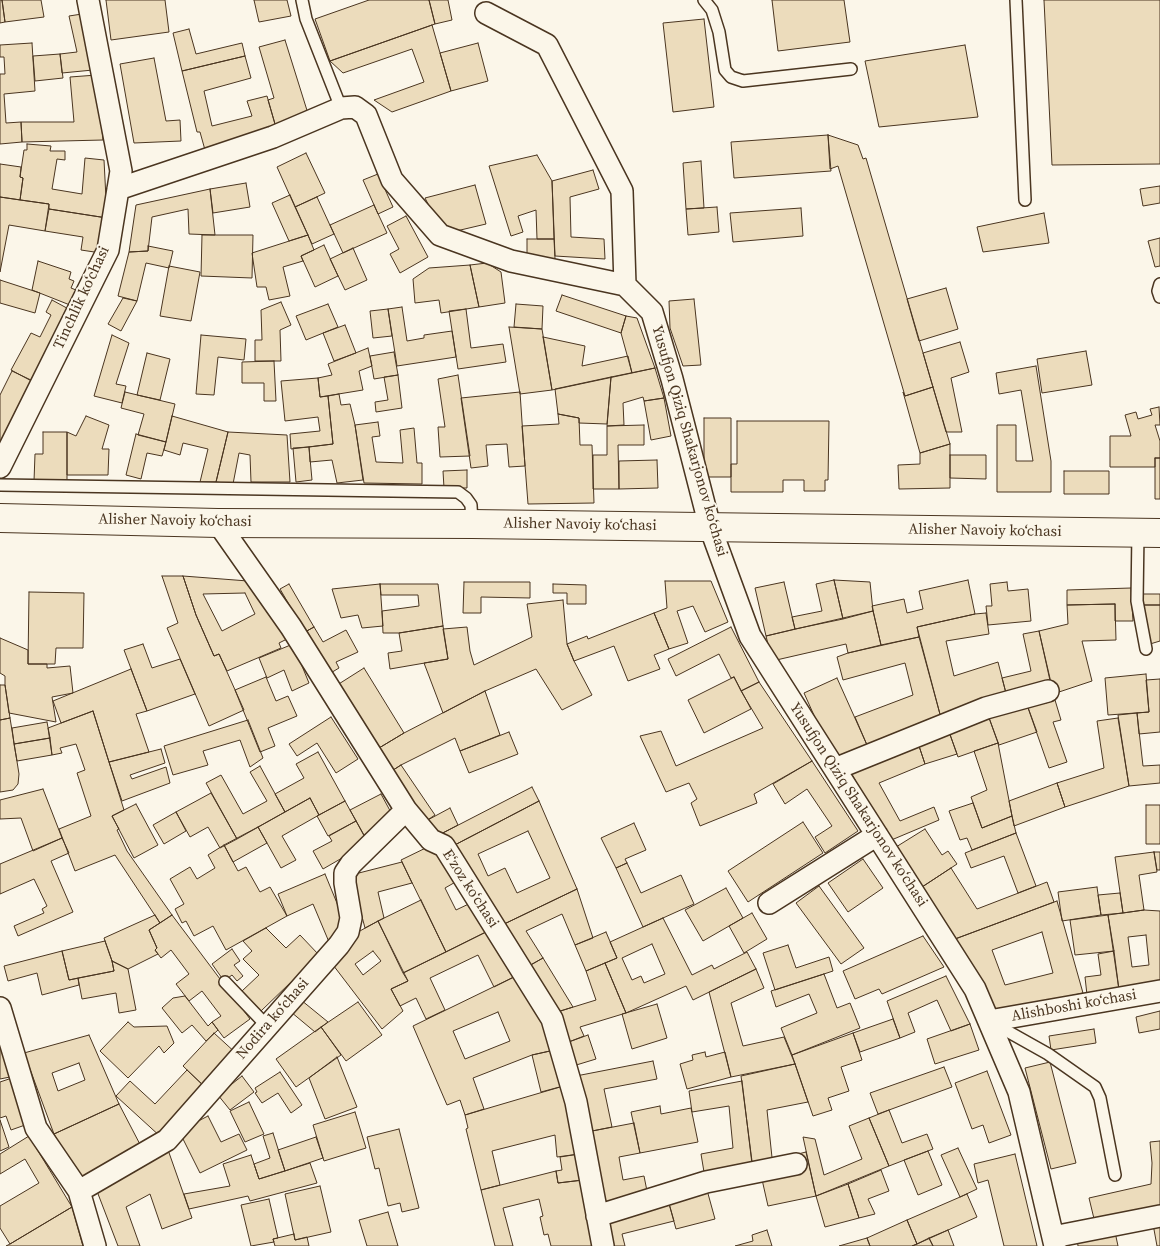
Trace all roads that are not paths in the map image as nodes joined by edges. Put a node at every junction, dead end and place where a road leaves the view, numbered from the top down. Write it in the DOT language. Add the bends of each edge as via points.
graph roads {
  1 [pos="88,0"];
  2 [pos="302,0"];
  3 [pos="704,0"];
  4 [pos="1016,0"];
  5 [pos="486,13"];
  6 [pos="851,69"];
  7 [pos="341,108"];
  8 [pos="118,189"];
  9 [pos="1024,200"];
  10 [pos="1160,284"];
  11 [pos="624,285"];
  12 [pos="1160,297"];
  13 [pos="0,467"];
  14 [pos="0,485"];
  15 [pos="0,518"];
  16 [pos="218,523"];
  17 [pos="472,524"];
  18 [pos="710,527"];
  19 [pos="1149,532"];
  20 [pos="1146,649"];
  21 [pos="1048,690"];
  22 [pos="835,769"];
  23 [pos="406,810"];
  24 [pos="877,835"];
  25 [pos="769,902"];
  26 [pos="225,982"];
  27 [pos="1160,992"];
  28 [pos="0,1008"];
  29 [pos="988,1020"];
  30 [pos="267,1026"];
  31 [pos="796,1164"];
  32 [pos="1115,1175"];
  33 [pos="78,1191"];
  34 [pos="598,1216"];
  35 [pos="1160,1216"];
  36 [pos="1054,1242"];
  37 [pos="95,1246"];
  38 [pos="603,1246"];
  1 -- 8 [label="street, Tinchlik koʻchasi" via="121,171"];
  2 -- 7 [label="lane" via="306,19"];
  3 -- 6 [label="lane" via="712,10 725,70 730,76 743,81"];
  4 -- 9 [label="lane"];
  5 -- 11 [label="street" via="547,45 618,183 622,191"];
  7 -- 8 [label="street" via="274,137"];
  7 -- 11 [label="street" via="355,107 366,115 392,180 440,235 511,261"];
  8 -- 13 [label="street, Tinchlik koʻchasi" via="108,250"];
  10 -- 12 [label="lane"];
  11 -- 18 [label="street, Yusufjon Qiziq Shakarjonov koʻchasi" via="652,312"];
  14 -- 17 [label="lane" via="458,492 471,505"];
  15 -- 16 [label="main road, Alisher Navoiy koʻchasi"];
  16 -- 17 [label="main road, Alisher Navoiy koʻchasi"];
  16 -- 23 [label="street, Eʻzoz koʻchasi" via="291,627"];
  17 -- 18 [label="main road, Alisher Navoiy koʻchasi"];
  18 -- 19 [label="main road, Alisher Navoiy koʻchasi"];
  18 -- 22 [label="street, Yusufjon Qiziq Shakarjonov koʻchasi" via="750,636"];
  19 -- 20 [label="lane" via="1137,601"];
  21 -- 22 [label="street" via="986,708"];
  22 -- 24 [label="street, Yusufjon Qiziq Shakarjonov koʻchasi"];
  23 -- 30 [label="street, Nodira koʻchasi" via="345,873 351,918 348,932"];
  23 -- 34 [label="street, Eʻzoz koʻchasi" via="431,840 444,846 552,1019 576,1102"];
  24 -- 25 [label="street"];
  24 -- 29 [label="street, Yusufjon Qiziq Shakarjonov koʻchasi" via="975,989"];
  26 -- 30 [label="lane"];
  27 -- 29 [label="street, Alishboshi koʻchasi"];
  28 -- 33 [label="street" via="36,1128"];
  29 -- 32 [label="lane" via="1048,1054 1095,1087"];
  29 -- 36 [label="street, Yusufjon Qiziq Shakarjonov koʻchasi" via="1019,1092"];
  30 -- 33 [label="street, Nodira koʻchasi" via="167,1140"];
  31 -- 34 [label="street" via="706,1182"];
  33 -- 37 [label="street"];
  34 -- 38 [label="street, Eʻzoz koʻchasi"];
  35 -- 36 [label="street"];
}
